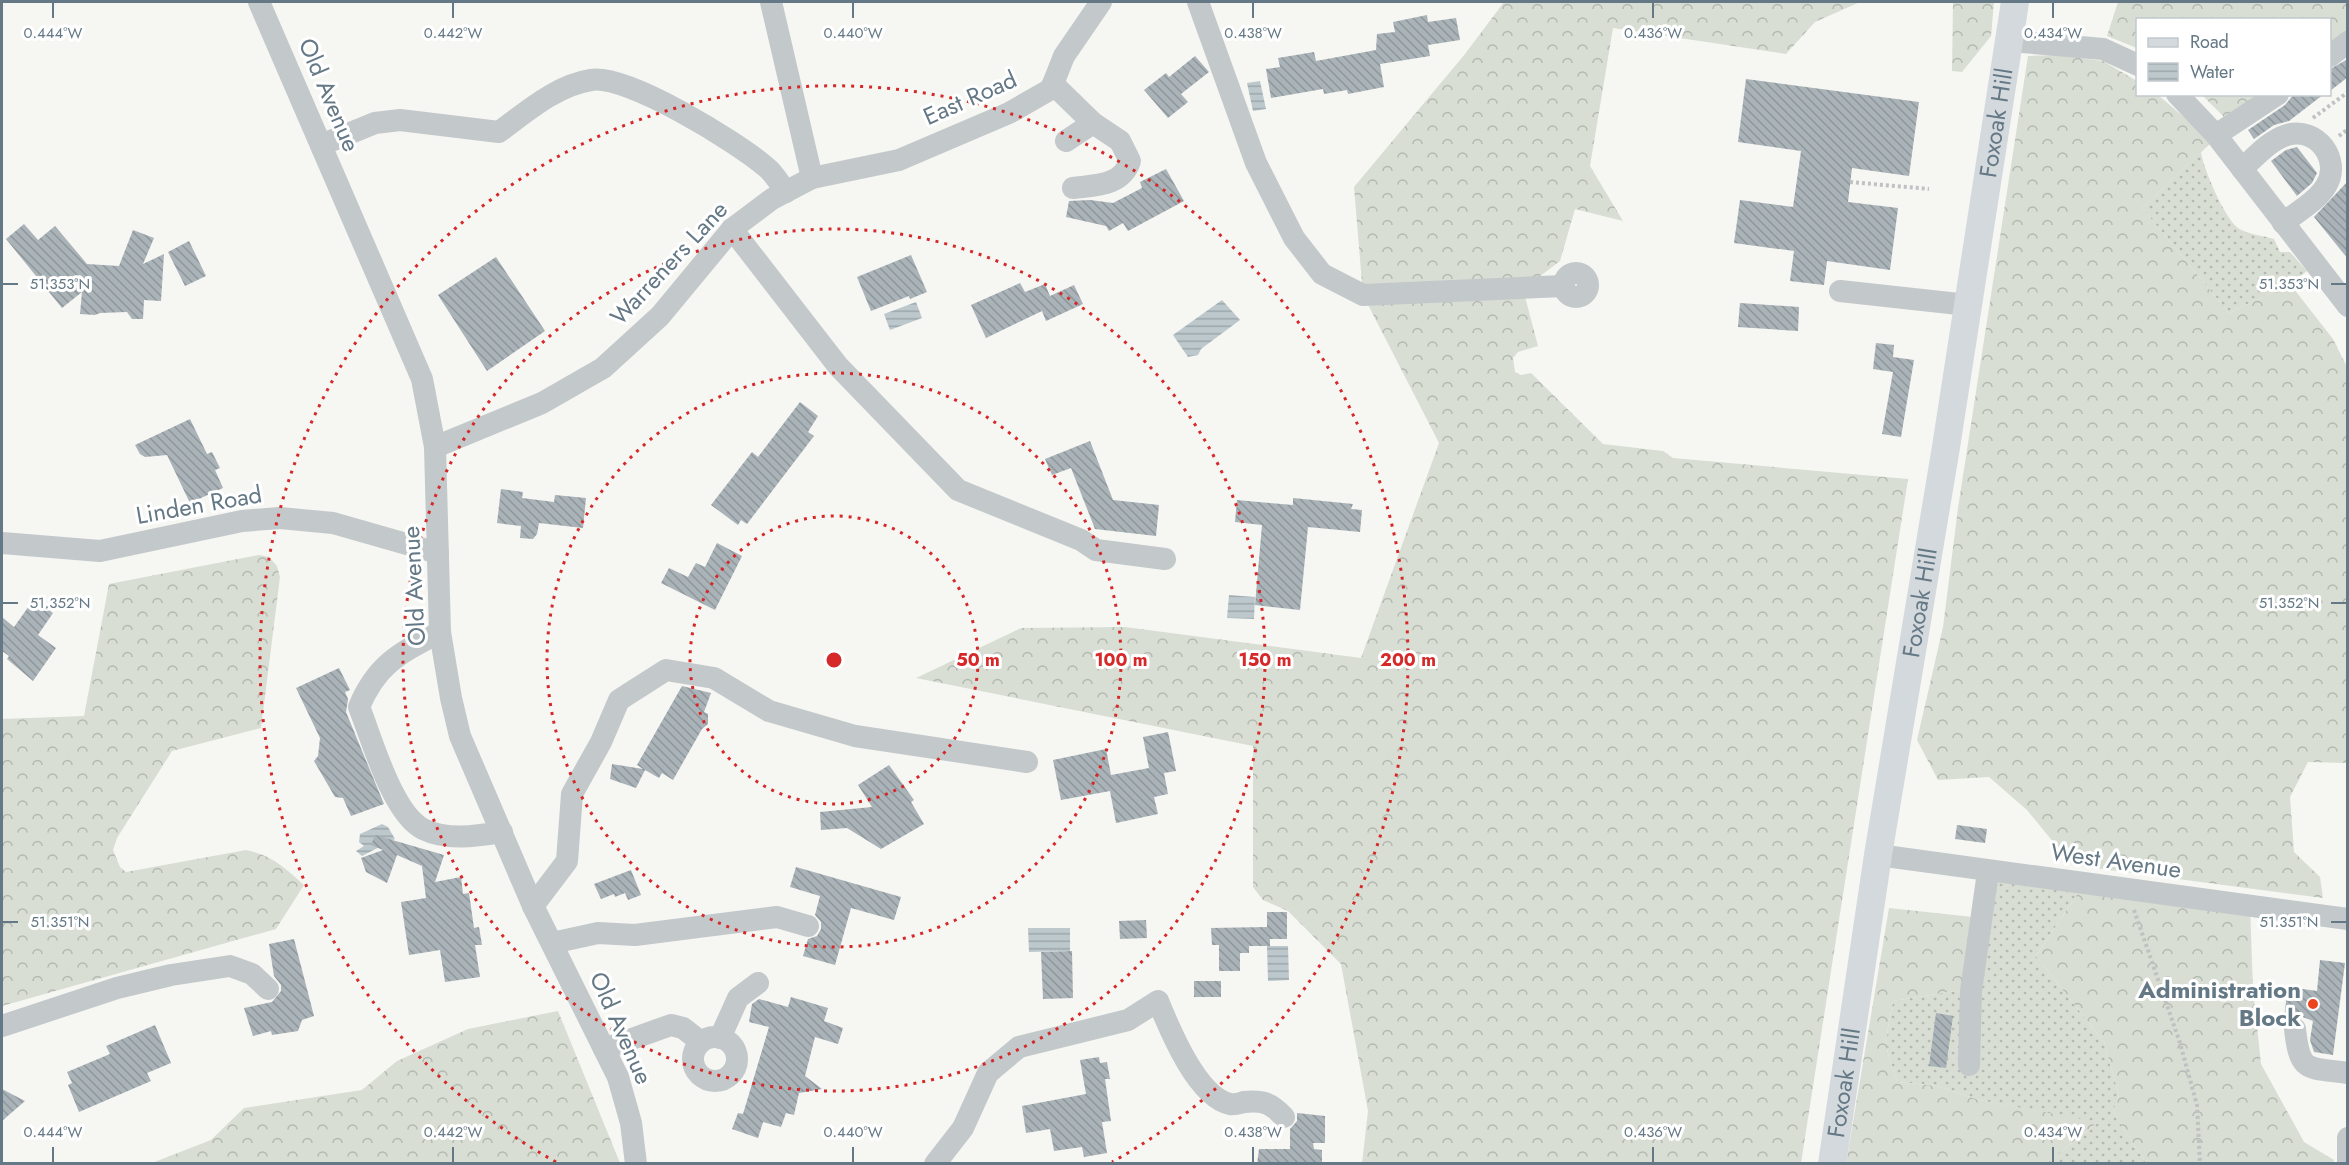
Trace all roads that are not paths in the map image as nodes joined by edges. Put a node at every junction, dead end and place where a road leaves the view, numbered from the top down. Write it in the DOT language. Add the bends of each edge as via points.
graph roads {
  1 [pos="259,2"];
  2 [pos="771,2"];
  3 [pos="1101,2"];
  4 [pos="1198,2"];
  5 [pos="2014,2"];
  6 [pos="2010,40"];
  7 [pos="2348,42"];
  8 [pos="2331,55"];
  9 [pos="2136,64"];
  10 [pos="1053,84"];
  11 [pos="2179,96"];
  12 [pos="2275,96"];
  13 [pos="1093,123"];
  14 [pos="2216,135"];
  15 [pos="1066,141"];
  16 [pos="321,145"];
  17 [pos="2242,169"];
  18 [pos="812,178"];
  19 [pos="1073,188"];
  20 [pos="786,192"];
  21 [pos="2283,223"];
  22 [pos="732,229"];
  23 [pos="1563,286"];
  24 [pos="1840,291"];
  25 [pos="1968,305"];
  26 [pos="2348,306"];
  27 [pos="435,447"];
  28 [pos="2,543"];
  29 [pos="438,553"];
  30 [pos="1165,559"];
  31 [pos="440,632"];
  32 [pos="1027,762"];
  33 [pos="502,832"];
  34 [pos="1878,855"];
  35 [pos="1988,872"];
  36 [pos="533,906"];
  37 [pos="2348,919"];
  38 [pos="808,926"];
  39 [pos="552,943"];
  40 [pos="758,983"];
  41 [pos="268,989"];
  42 [pos="2,1026"];
  43 [pos="2295,1029"];
  44 [pos="604,1049"];
  45 [pos="1969,1065"];
  46 [pos="2348,1073"];
  47 [pos="1284,1117"];
  48 [pos="2348,1138"];
  49 [pos="2348,1163"];
  50 [pos="636,1164"];
  51 [pos="934,1164"];
  52 [pos="1832,1164"];
  1 -- 16 [label="street, Old Avenue"];
  2 -- 18 [label="street"];
  3 -- 10 [label="street, East Road" via="1064,56"];
  4 -- 23 [label="street" via="1256,164 1294,238 1322,274 1363,295"];
  5 -- 6 [label="main road, Foxoak Hill"];
  6 -- 9 [label="street" via="2103,49"];
  6 -- 25 [label="main road, Foxoak Hill"];
  7 -- 8 [label="street"];
  10 -- 13 [label="street"];
  10 -- 18 [label="street, East Road" via="1051,89 1010,113 899,160"];
  11 -- 14 [label="street"];
  12 -- 14 [label="street"];
  13 -- 15 [label="street"];
  13 -- 19 [label="street" via="1120,141 1130,161 1126,173 1114,182"];
  14 -- 17 [label="street"];
  16 -- 20 [label="street" via="375,123 400,120 499,132 568,86 593,79 647,94 689,116 768,168"];
  16 -- 27 [label="street, Old Avenue" via="422,379"];
  17 -- 21 [label="street"];
  17 -- 21 [label="street" via="2285,136 2304,134 2324,147 2331,161 2324,189"];
  18 -- 20 [label="street, Warreners Lane"];
  20 -- 22 [label="street, Warreners Lane"];
  21 -- 26 [label="street"];
  22 -- 27 [label="street, Warreners Lane" via="660,316 603,368 542,403"];
  22 -- 30 [label="street" via="838,366 958,490 1081,540 1096,550"];
  24 -- 25 [label="street"];
  25 -- 34 [label="main road, Foxoak Hill"];
  27 -- 29 [label="street, Old Avenue"];
  28 -- 29 [label="street, Linden Road" via="100,551 242,521 280,518 333,523"];
  29 -- 31 [label="street, Old Avenue"];
  31 -- 33 [label="street, Old Avenue" via="460,736"];
  31 -- 33 [label="street" via="400,652 370,682 359,707 406,816 423,829 448,836"];
  32 -- 36 [label="street" via="855,736 769,711 714,678 666,670 619,700 572,794 567,861"];
  33 -- 36 [label="street, Old Avenue"];
  34 -- 35 [label="street, West Avenue"];
  34 -- 52 [label="main road, Foxoak Hill"];
  35 -- 37 [label="street, West Avenue"];
  35 -- 45 [label="street" via="1971,992"];
  36 -- 39 [label="street, Old Avenue"];
  38 -- 39 [label="street" via="777,917 635,935 598,933"];
  39 -- 44 [label="street, Old Avenue"];
  40 -- 44 [label="street" via="738,998 711,1040 671,1025"];
  41 -- 42 [label="street" via="252,974 230,966 117,988"];
  43 -- 46 [label="street" via="2302,1063"];
  44 -- 50 [label="street, Old Avenue" via="618,1077 631,1123"];
  47 -- 51 [label="street" via="1261,1100 1231,1105 1209,1092 1174,1038 1158,1001 1128,1020 1019,1047 988,1073 963,1128"];
  48 -- 49 [label="street"];
}
